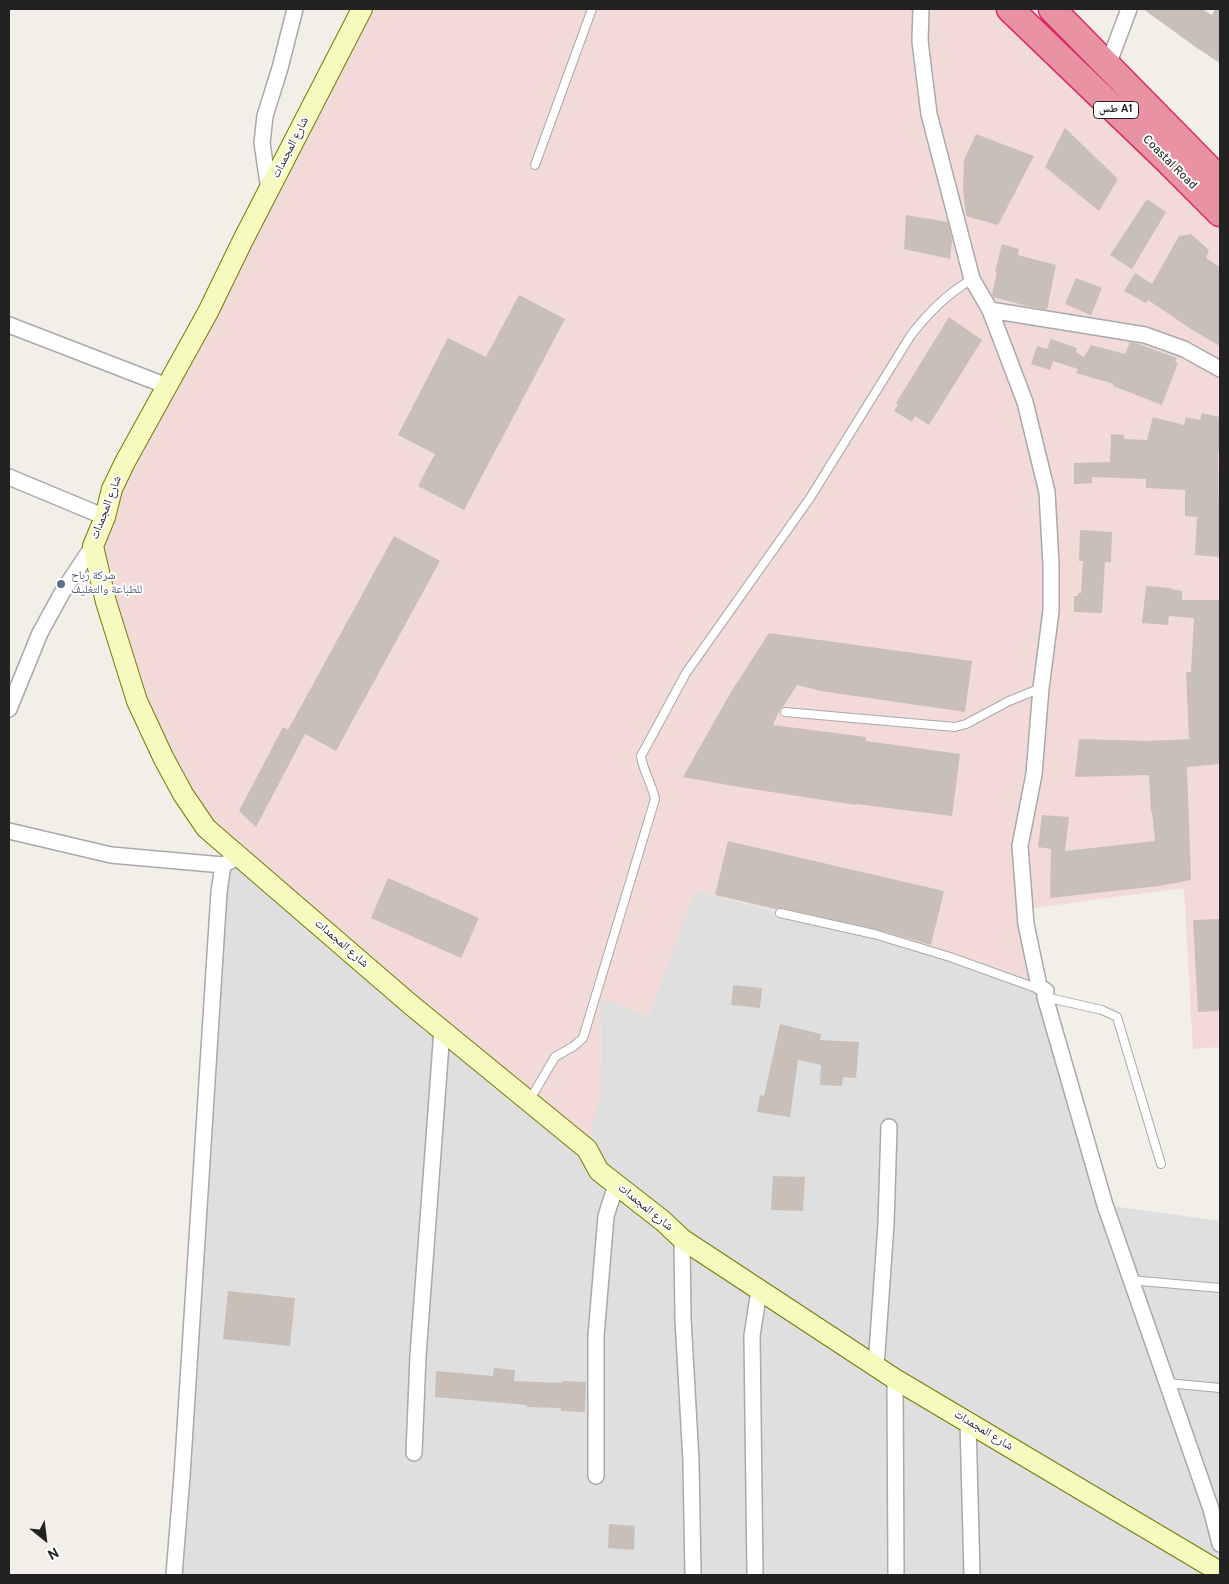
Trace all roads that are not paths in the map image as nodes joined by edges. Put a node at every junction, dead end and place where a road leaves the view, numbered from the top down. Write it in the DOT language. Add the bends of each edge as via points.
graph roads {
  1 [pos="295,9"];
  2 [pos="362,9"];
  3 [pos="592,9"];
  4 [pos="921,9"];
  5 [pos="1010,9"];
  6 [pos="1052,9"];
  7 [pos="1129,9"];
  8 [pos="1108,65"];
  9 [pos="535,165"];
  10 [pos="1220,180"];
  11 [pos="269,190"];
  12 [pos="1220,214"];
  13 [pos="972,279"];
  14 [pos="990,310"];
  15 [pos="9,325"];
  16 [pos="1220,369"];
  17 [pos="167,386"];
  18 [pos="9,477"];
  19 [pos="105,517"];
  20 [pos="93,546"];
  21 [pos="1041,688"];
  22 [pos="9,709"];
  23 [pos="785,712"];
  24 [pos="9,831"];
  25 [pos="231,861"];
  26 [pos="780,913"];
  27 [pos="1046,994"];
  28 [pos="442,1030"];
  29 [pos="529,1102"];
  30 [pos="889,1127"];
  31 [pos="1161,1164"];
  32 [pos="616,1185"];
  33 [pos="682,1239"];
  34 [pos="1130,1280"];
  35 [pos="1220,1288"];
  36 [pos="759,1290"];
  37 [pos="876,1366"];
  38 [pos="895,1379"];
  39 [pos="1167,1383"];
  40 [pos="1220,1388"];
  41 [pos="968,1422"];
  42 [pos="414,1453"];
  43 [pos="596,1476"];
  44 [pos="1220,1544"];
  45 [pos="1220,1572"];
  46 [pos="174,1575"];
  47 [pos="693,1575"];
  48 [pos="755,1575"];
  49 [pos="896,1575"];
  50 [pos="972,1575"];
  1 -- 11 [label="street" via="265,116 262,143"];
  2 -- 11 [label="main road, شارع المجمدات"];
  3 -- 9 [label="lane"];
  4 -- 13 [label="street" via="920,41 929,114"];
  5 -- 12 [label="highway, Coastal Road / طس A1"];
  6 -- 8 [label="highway, Coastal Road / طس A1"];
  7 -- 8 [label="street"];
  8 -- 10 [label="highway, Coastal Road / طس A1"];
  11 -- 17 [label="main road, شارع المجمدات"];
  13 -- 14 [label="street"];
  13 -- 29 [label="lane" via="930,311 911,335 810,498 686,673 641,756 655,799 583,1038 555,1057"];
  14 -- 16 [label="street" via="1145,335 1184,349"];
  14 -- 21 [label="street" via="1025,402 1047,492 1051,611"];
  15 -- 17 [label="street"];
  17 -- 19 [label="main road, شارع المجمدات" via="112,489"];
  18 -- 19 [label="street"];
  19 -- 20 [label="main road, شارع المجمدات"];
  20 -- 22 [label="street" via="40,633"];
  20 -- 25 [label="main road, شارع المجمدات" via="118,645 137,701 182,794"];
  21 -- 23 [label="lane" via="966,724 955,726"];
  21 -- 27 [label="street" via="1034,774 1020,846 1026,924 1039,986"];
  24 -- 25 [label="street" via="111,856"];
  25 -- 28 [label="main road, شارع المجمدات"];
  25 -- 46 [label="street" via="217,907"];
  26 -- 27 [label="lane" via="883,937 950,957"];
  27 -- 31 [label="lane" via="1117,1016"];
  27 -- 34 [label="street" via="1105,1205"];
  28 -- 29 [label="main road, شارع المجمدات"];
  28 -- 42 [label="street"];
  29 -- 32 [label="main road, شارع المجمدات" via="587,1149 599,1171"];
  30 -- 37 [label="street"];
  32 -- 33 [label="main road, شارع المجمدات"];
  32 -- 43 [label="street" via="606,1216 596,1336"];
  33 -- 36 [label="main road, شارع المجمدات"];
  33 -- 47 [label="street"];
  34 -- 35 [label="lane"];
  34 -- 39 [label="street"];
  36 -- 37 [label="main road, شارع المجمدات"];
  36 -- 48 [label="street" via="752,1336"];
  37 -- 38 [label="main road, شارع المجمدات"];
  38 -- 41 [label="main road, شارع المجمدات"];
  38 -- 49 [label="street"];
  39 -- 40 [label="lane"];
  39 -- 44 [label="street"];
  41 -- 45 [label="main road, شارع المجمدات"];
  41 -- 50 [label="street"];
}
